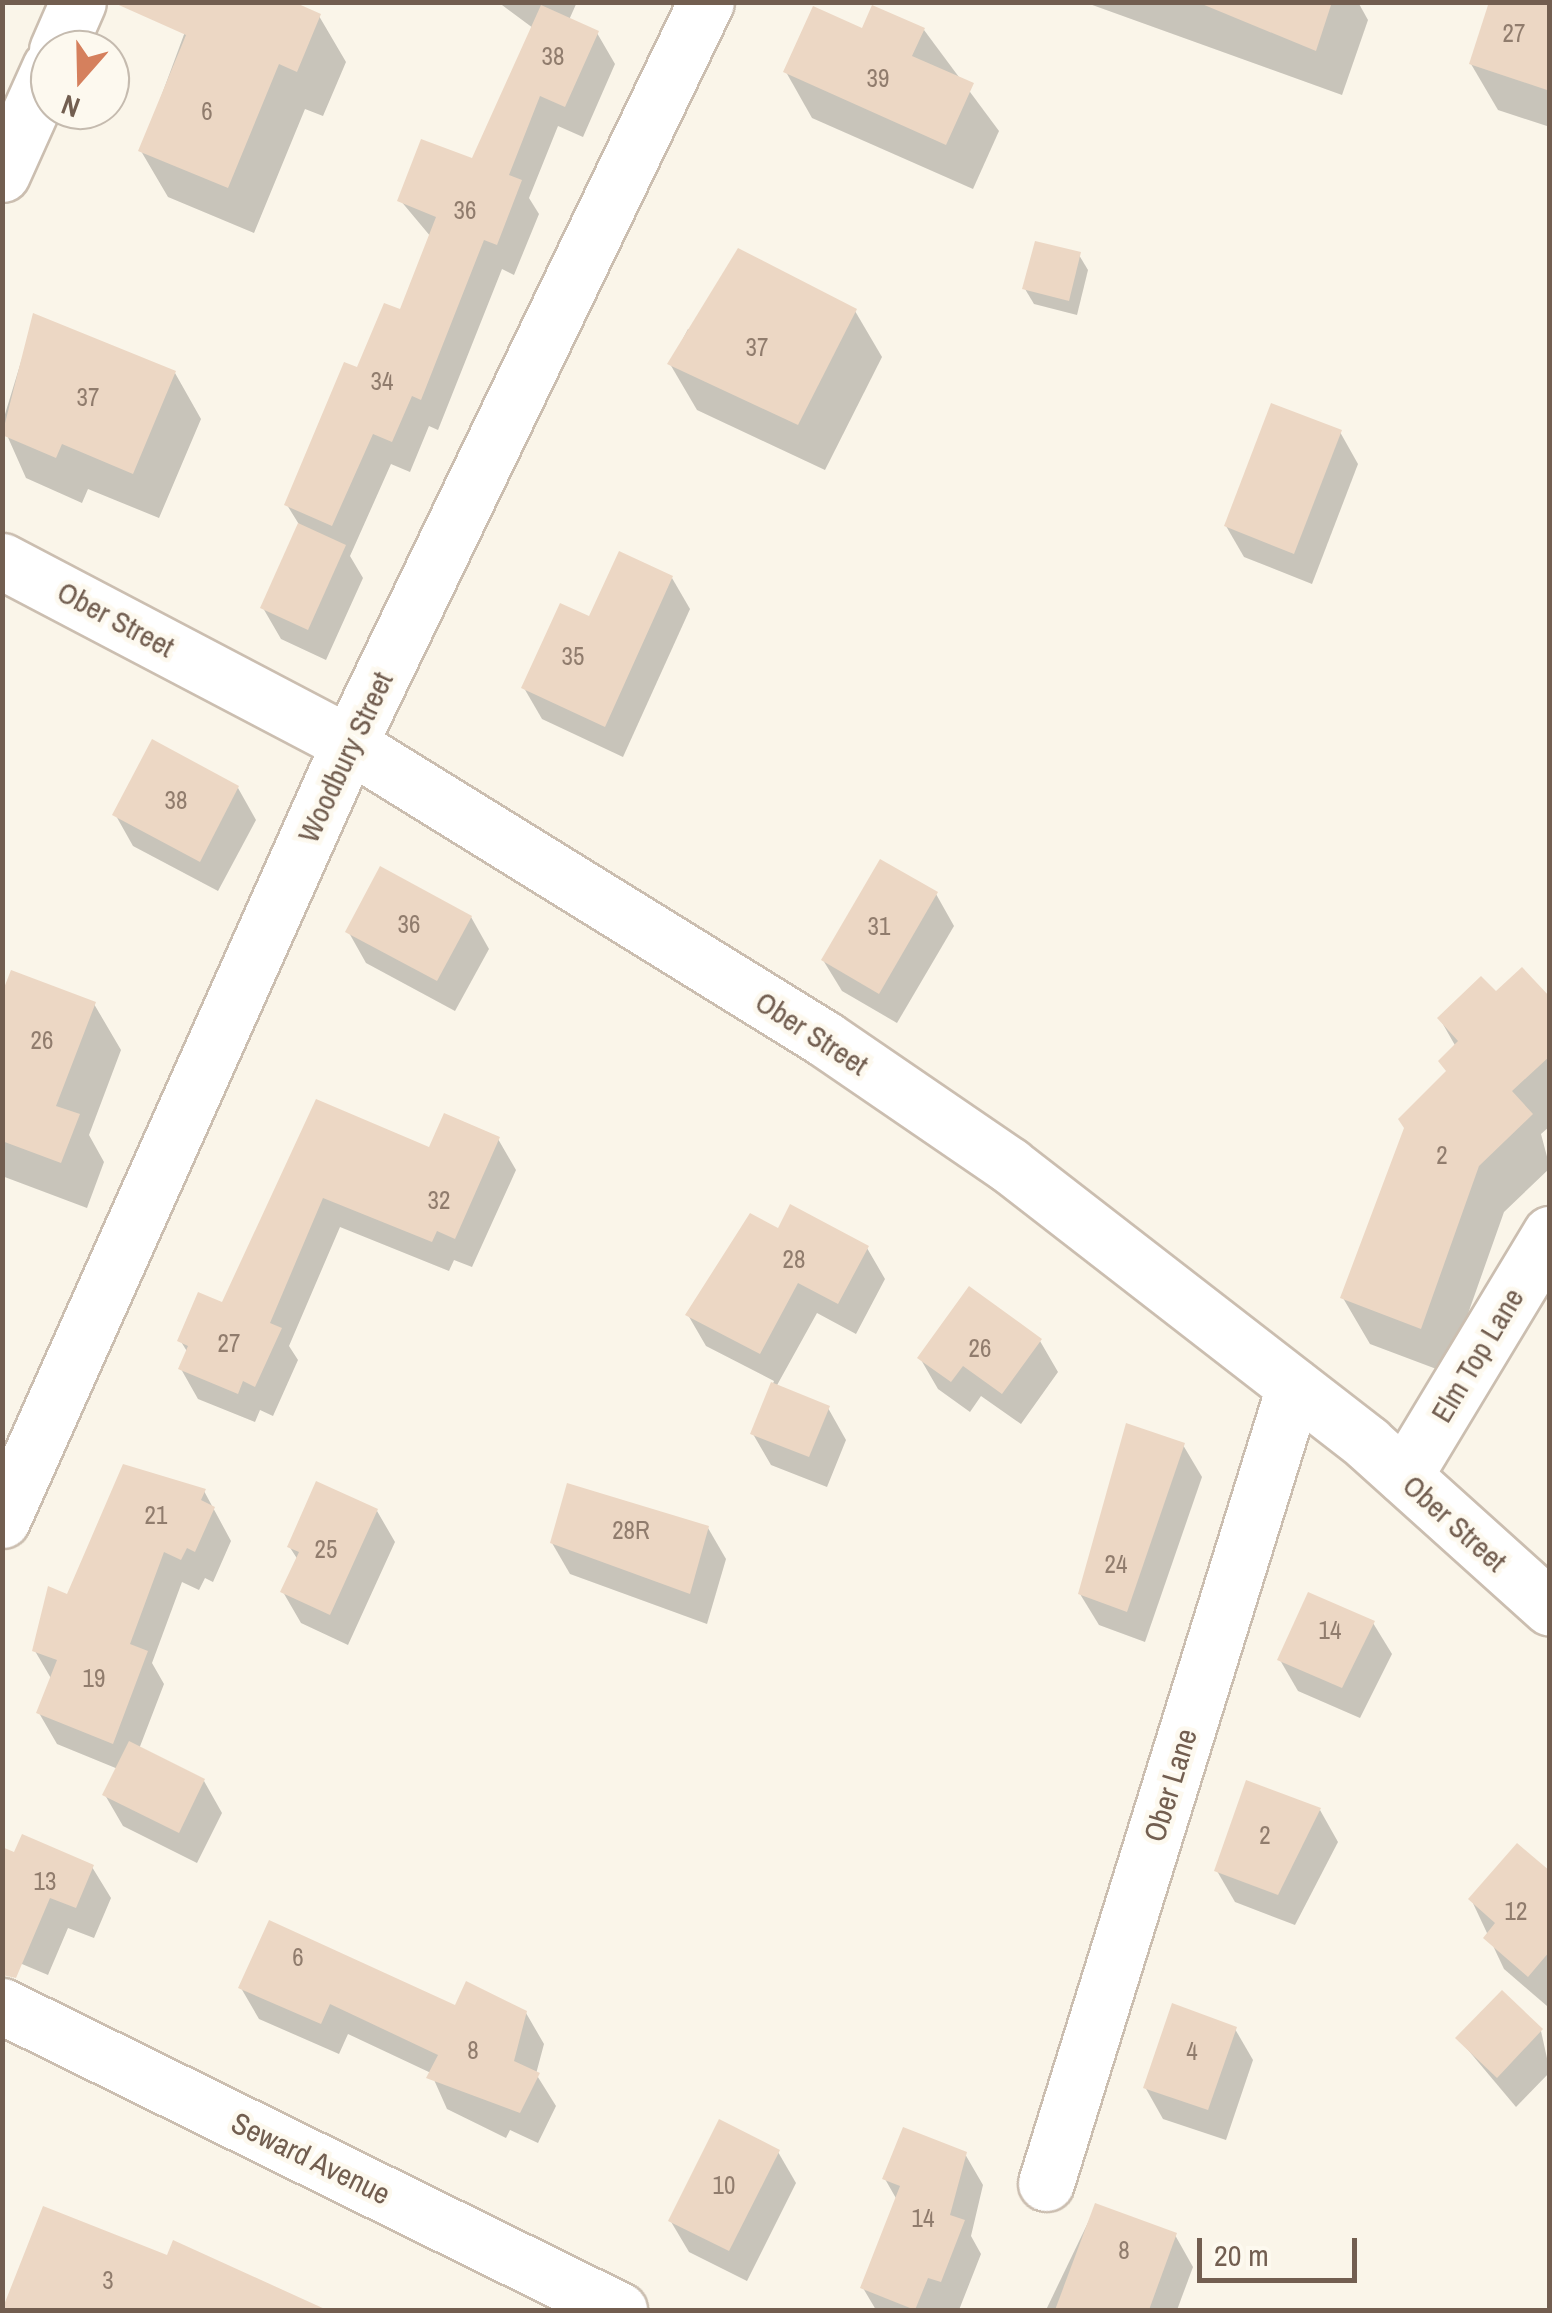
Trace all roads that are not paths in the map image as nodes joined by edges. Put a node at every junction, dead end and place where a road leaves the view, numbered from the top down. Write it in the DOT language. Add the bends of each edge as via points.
graph roads {
  1 [pos="78,2"];
  2 [pos="706,2"];
  3 [pos="66,30"];
  4 [pos="30,112"];
  5 [pos="2,174"];
  6 [pos="2,561"];
  7 [pos="349,744"];
  8 [pos="1550,1234"];
  9 [pos="1294,1386"];
  10 [pos="1404,1476"];
  11 [pos="2,1520"];
  12 [pos="1550,1608"];
  13 [pos="2,2006"];
  14 [pos="1046,2183"];
  15 [pos="619,2310"];
  1 -- 3 [label="street"];
  2 -- 7 [label="street, Woodbury Street"];
  4 -- 5 [label="street"];
  6 -- 7 [label="street, Ober Street"];
  7 -- 9 [label="street, Ober Street" via="842,1050 1009,1164"];
  7 -- 11 [label="street, Woodbury Street"];
  8 -- 10 [label="street, Elm Top Lane"];
  9 -- 10 [label="street, Ober Street"];
  9 -- 14 [label="street, Ober Lane"];
  10 -- 12 [label="street, Ober Street"];
  13 -- 15 [label="street, Seward Avenue"];
}
